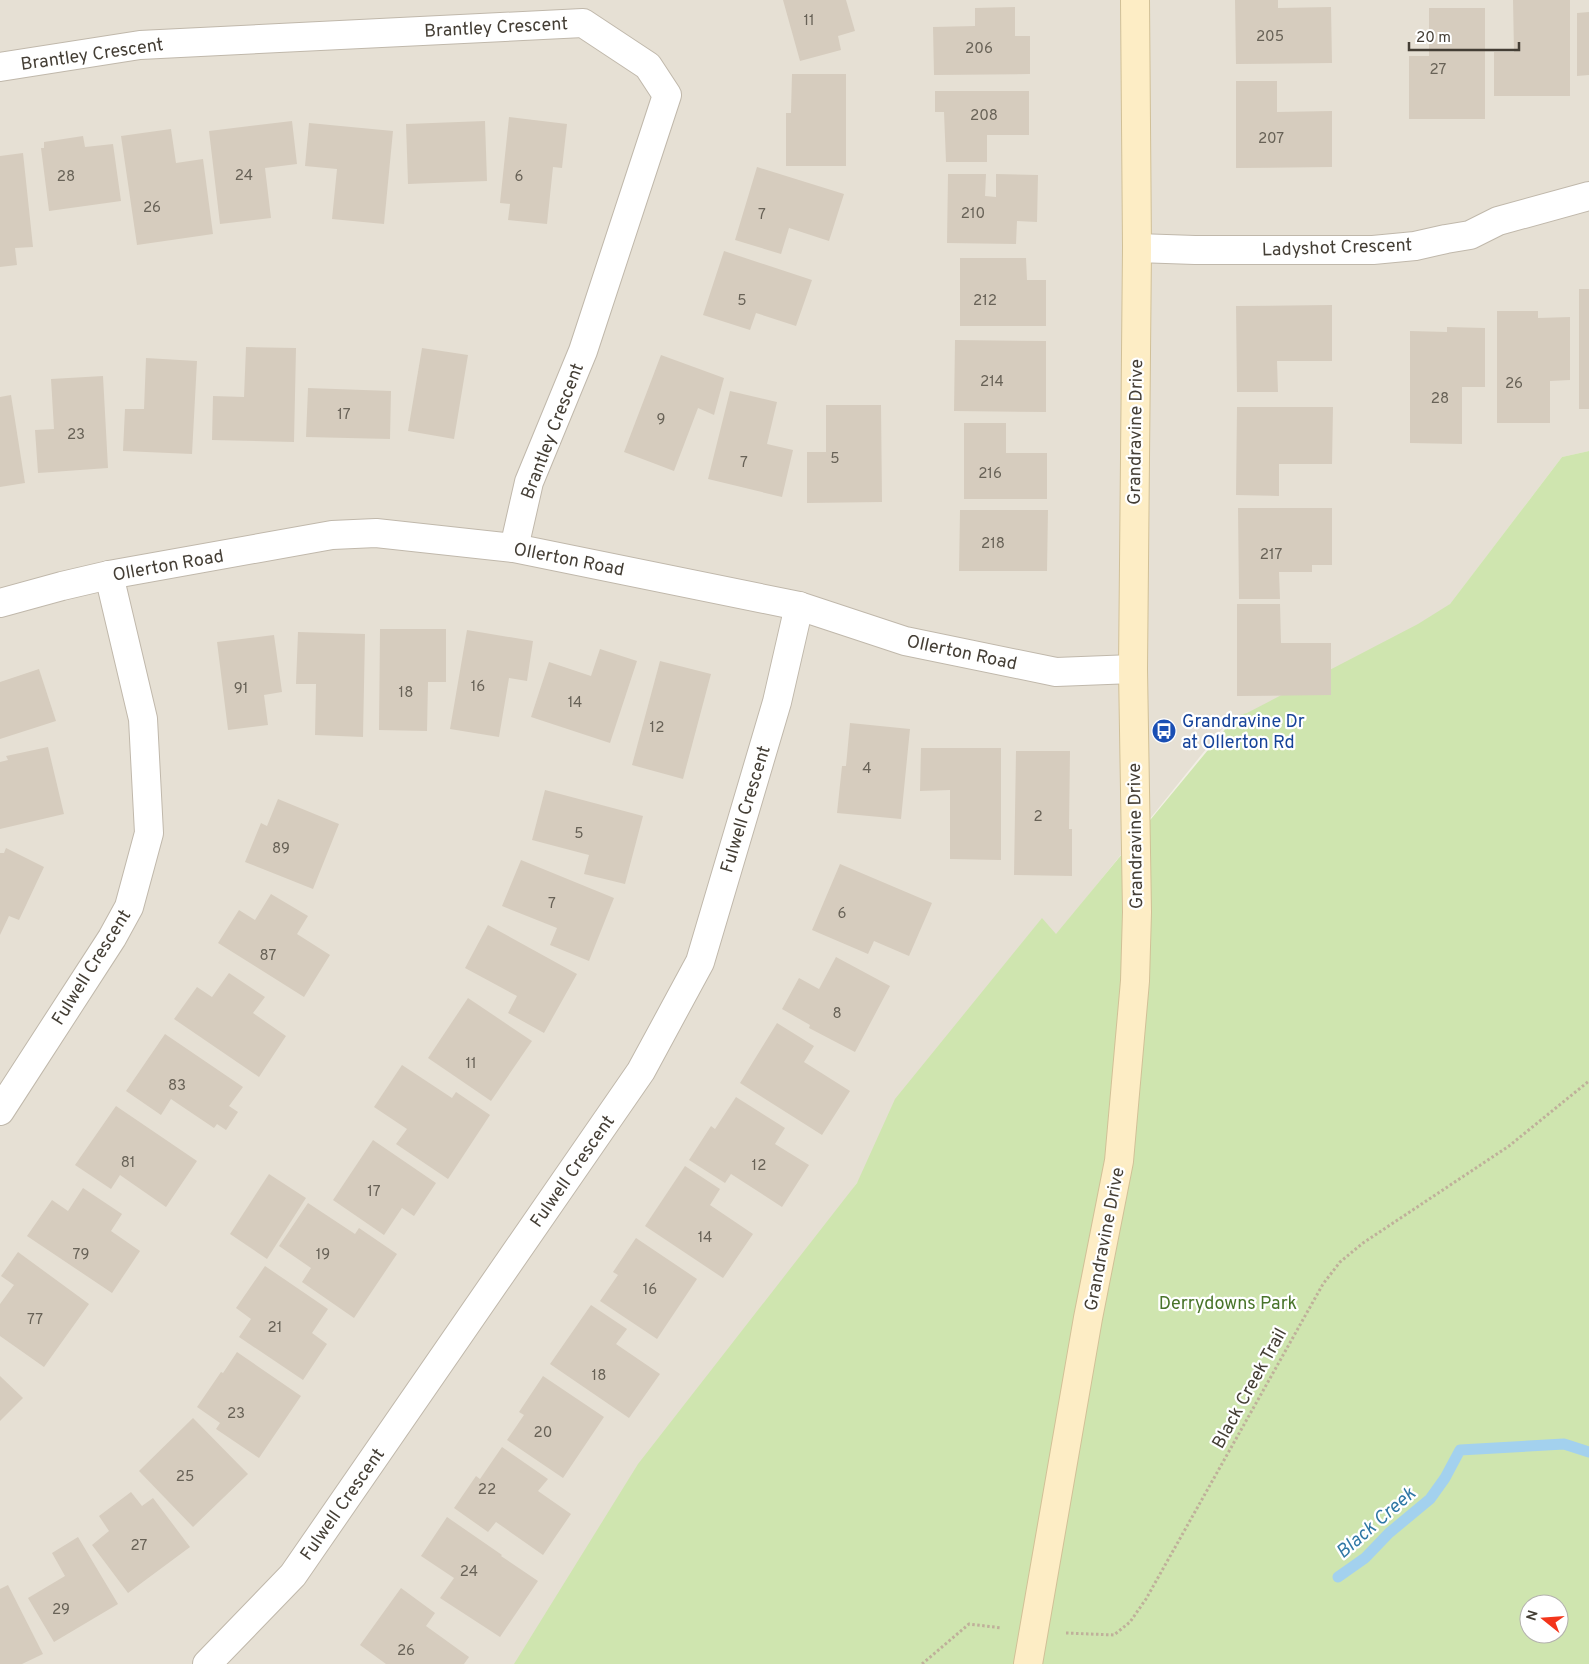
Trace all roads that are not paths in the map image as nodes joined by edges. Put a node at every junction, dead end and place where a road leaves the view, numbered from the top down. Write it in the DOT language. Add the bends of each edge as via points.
graph roads {
  1 [pos="1135,0"];
  2 [pos="0,67"];
  3 [pos="1589,196"];
  4 [pos="1137,248"];
  5 [pos="514,548"];
  6 [pos="109,575"];
  7 [pos="0,603"];
  8 [pos="799,606"];
  9 [pos="1132,668"];
  10 [pos="0,1111"];
  11 [pos="207,1664"];
  12 [pos="1028,1664"];
  1 -- 4 [label="street, Grandravine Drive"];
  2 -- 5 [label="street, Brantley Crescent" via="140,45 583,23 648,66 667,95 583,351 529,482"];
  3 -- 4 [label="street, Ladyshot Crescent" via="1498,221 1470,235 1415,246 1373,250"];
  4 -- 9 [label="street, Grandravine Drive"];
  5 -- 6 [label="street, Ollerton Road" via="376,534 332,535"];
  5 -- 8 [label="street, Ollerton Road"];
  6 -- 7 [label="street, Ollerton Road"];
  6 -- 10 [label="street, Fulwell Crescent" via="143,720 149,833 129,907"];
  8 -- 9 [label="street, Ollerton Road" via="905,641 1056,672"];
  8 -- 11 [label="street, Fulwell Crescent" via="777,702 700,962 641,1072 293,1575"];
  9 -- 12 [label="street, Grandravine Drive" via="1135,981 1123,1132"];
}
